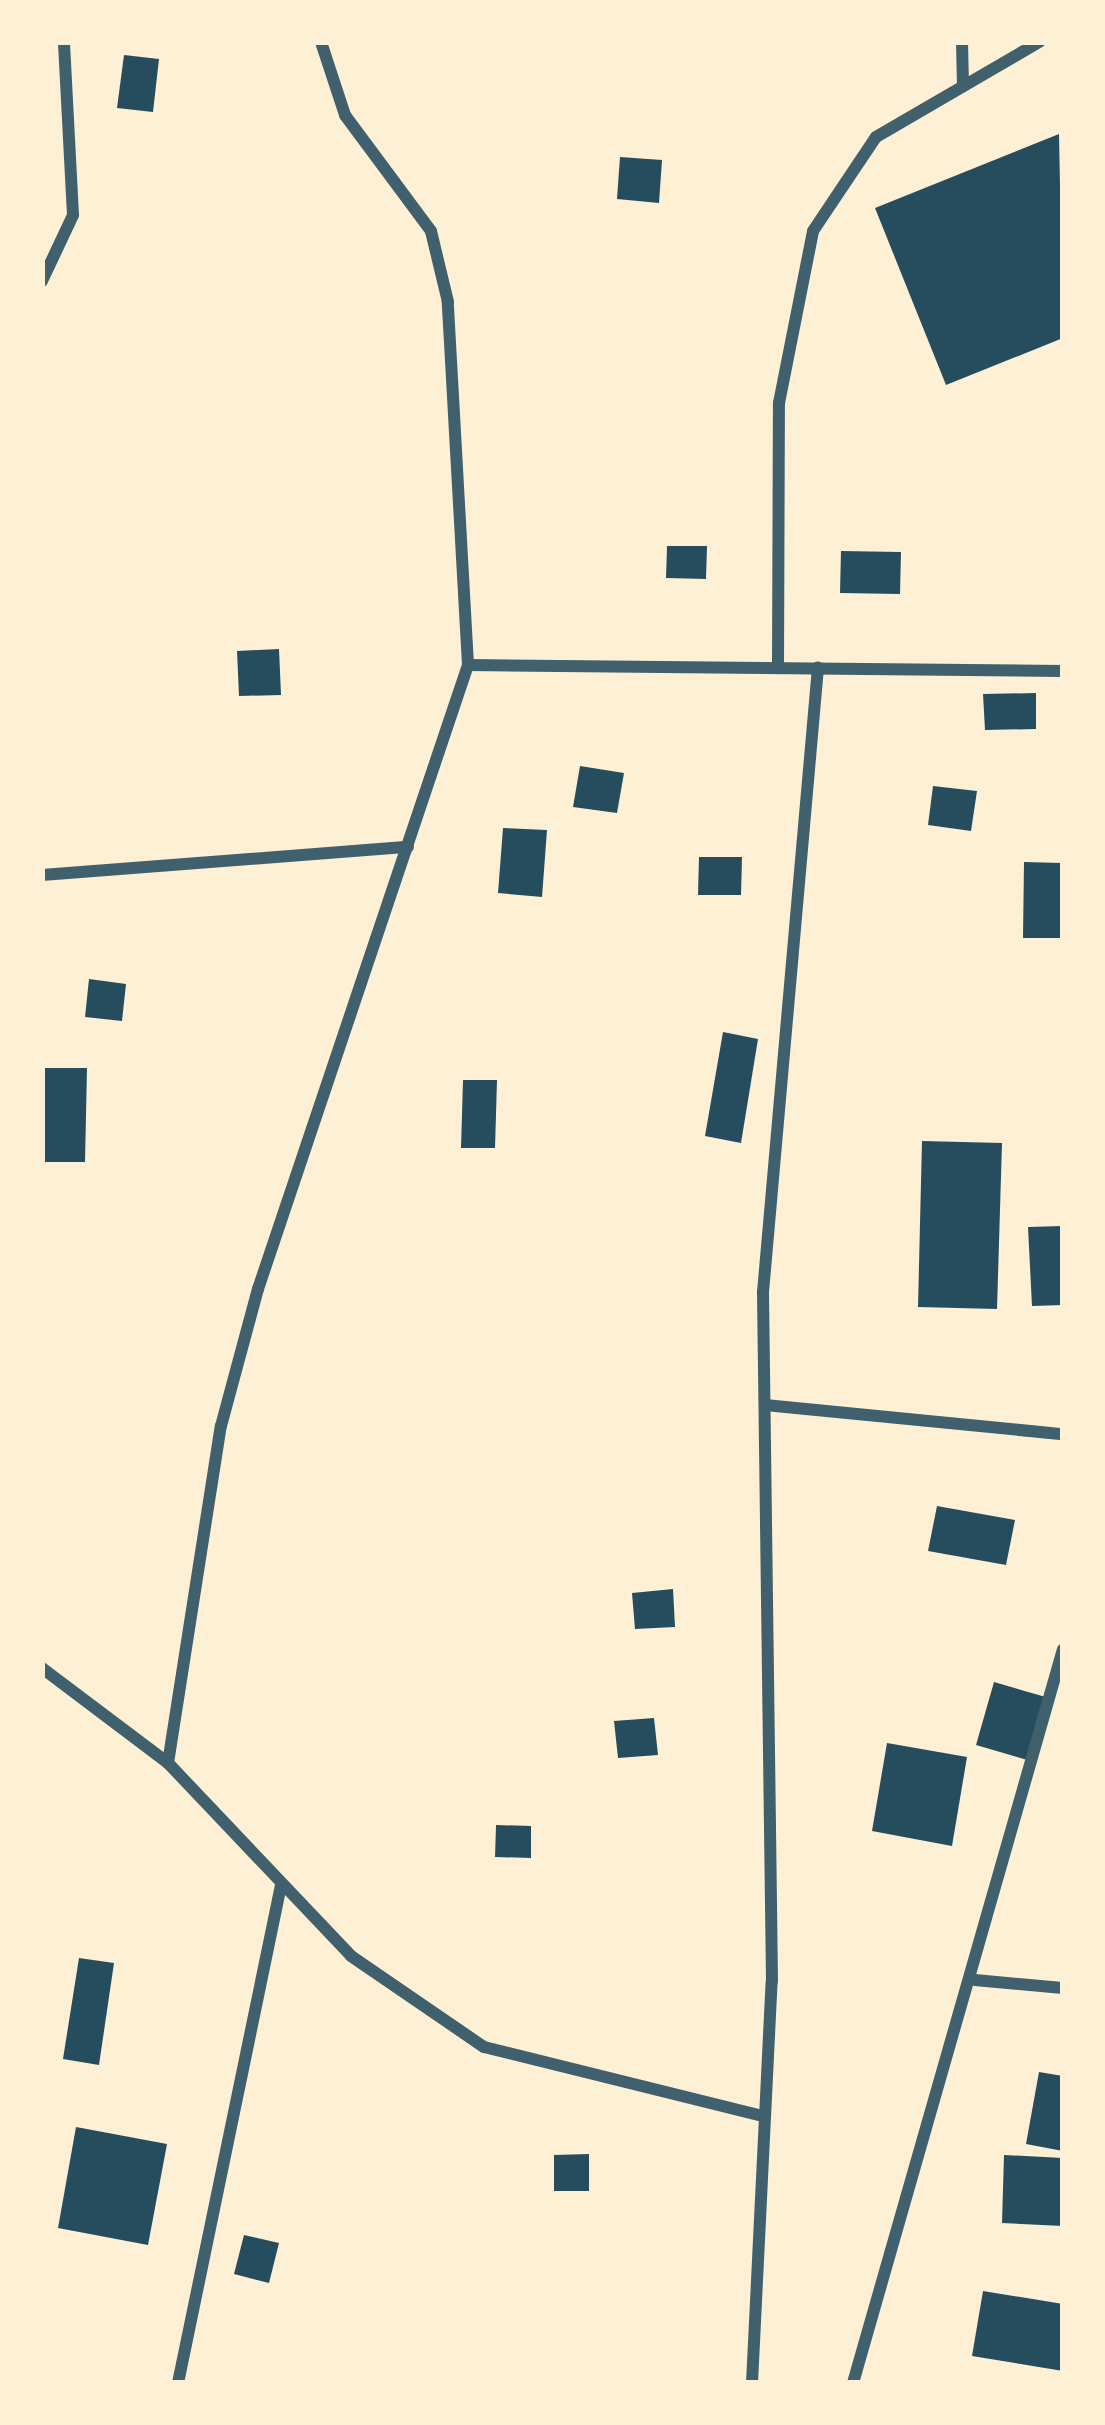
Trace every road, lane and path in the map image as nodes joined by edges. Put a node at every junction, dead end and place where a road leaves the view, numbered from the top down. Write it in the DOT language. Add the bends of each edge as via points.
graph roads {
  1 [pos="64,42"];
  2 [pos="321,42"];
  3 [pos="962,42"];
  4 [pos="1039,42"];
  5 [pos="963,86"];
  6 [pos="42,281"];
  7 [pos="468,665"];
  8 [pos="778,667"];
  9 [pos="818,667"];
  10 [pos="1063,671"];
  11 [pos="408,847"];
  12 [pos="42,875"];
  13 [pos="765,1405"];
  14 [pos="1063,1434"];
  15 [pos="1063,1649"];
  16 [pos="42,1669"];
  17 [pos="168,1763"];
  18 [pos="281,1885"];
  19 [pos="975,1980"];
  20 [pos="1063,1988"];
  21 [pos="762,2116"];
  22 [pos="178,2383"];
  23 [pos="752,2383"];
  24 [pos="853,2383"];
  1 -- 6 [label="street" via="73,214"];
  2 -- 7 [label="street" via="345,115 431,231 448,302"];
  3 -- 5 [label="street"];
  4 -- 5 [label="street"];
  5 -- 8 [label="street" via="876,137 813,231 779,403"];
  7 -- 8 [label="street"];
  7 -- 11 [label="street"];
  8 -- 9 [label="street"];
  9 -- 10 [label="street"];
  9 -- 13 [label="street" via="779,1040"];
  11 -- 12 [label="street"];
  11 -- 17 [label="street" via="239,1357"];
  13 -- 14 [label="street"];
  13 -- 21 [label="street" via="772,1981"];
  15 -- 19 [label="street"];
  16 -- 17 [label="street"];
  17 -- 18 [label="street"];
  18 -- 21 [label="street" via="351,1956 484,2047"];
  18 -- 22 [label="street"];
  19 -- 20 [label="street"];
  19 -- 24 [label="street"];
  21 -- 23 [label="street"];
}
